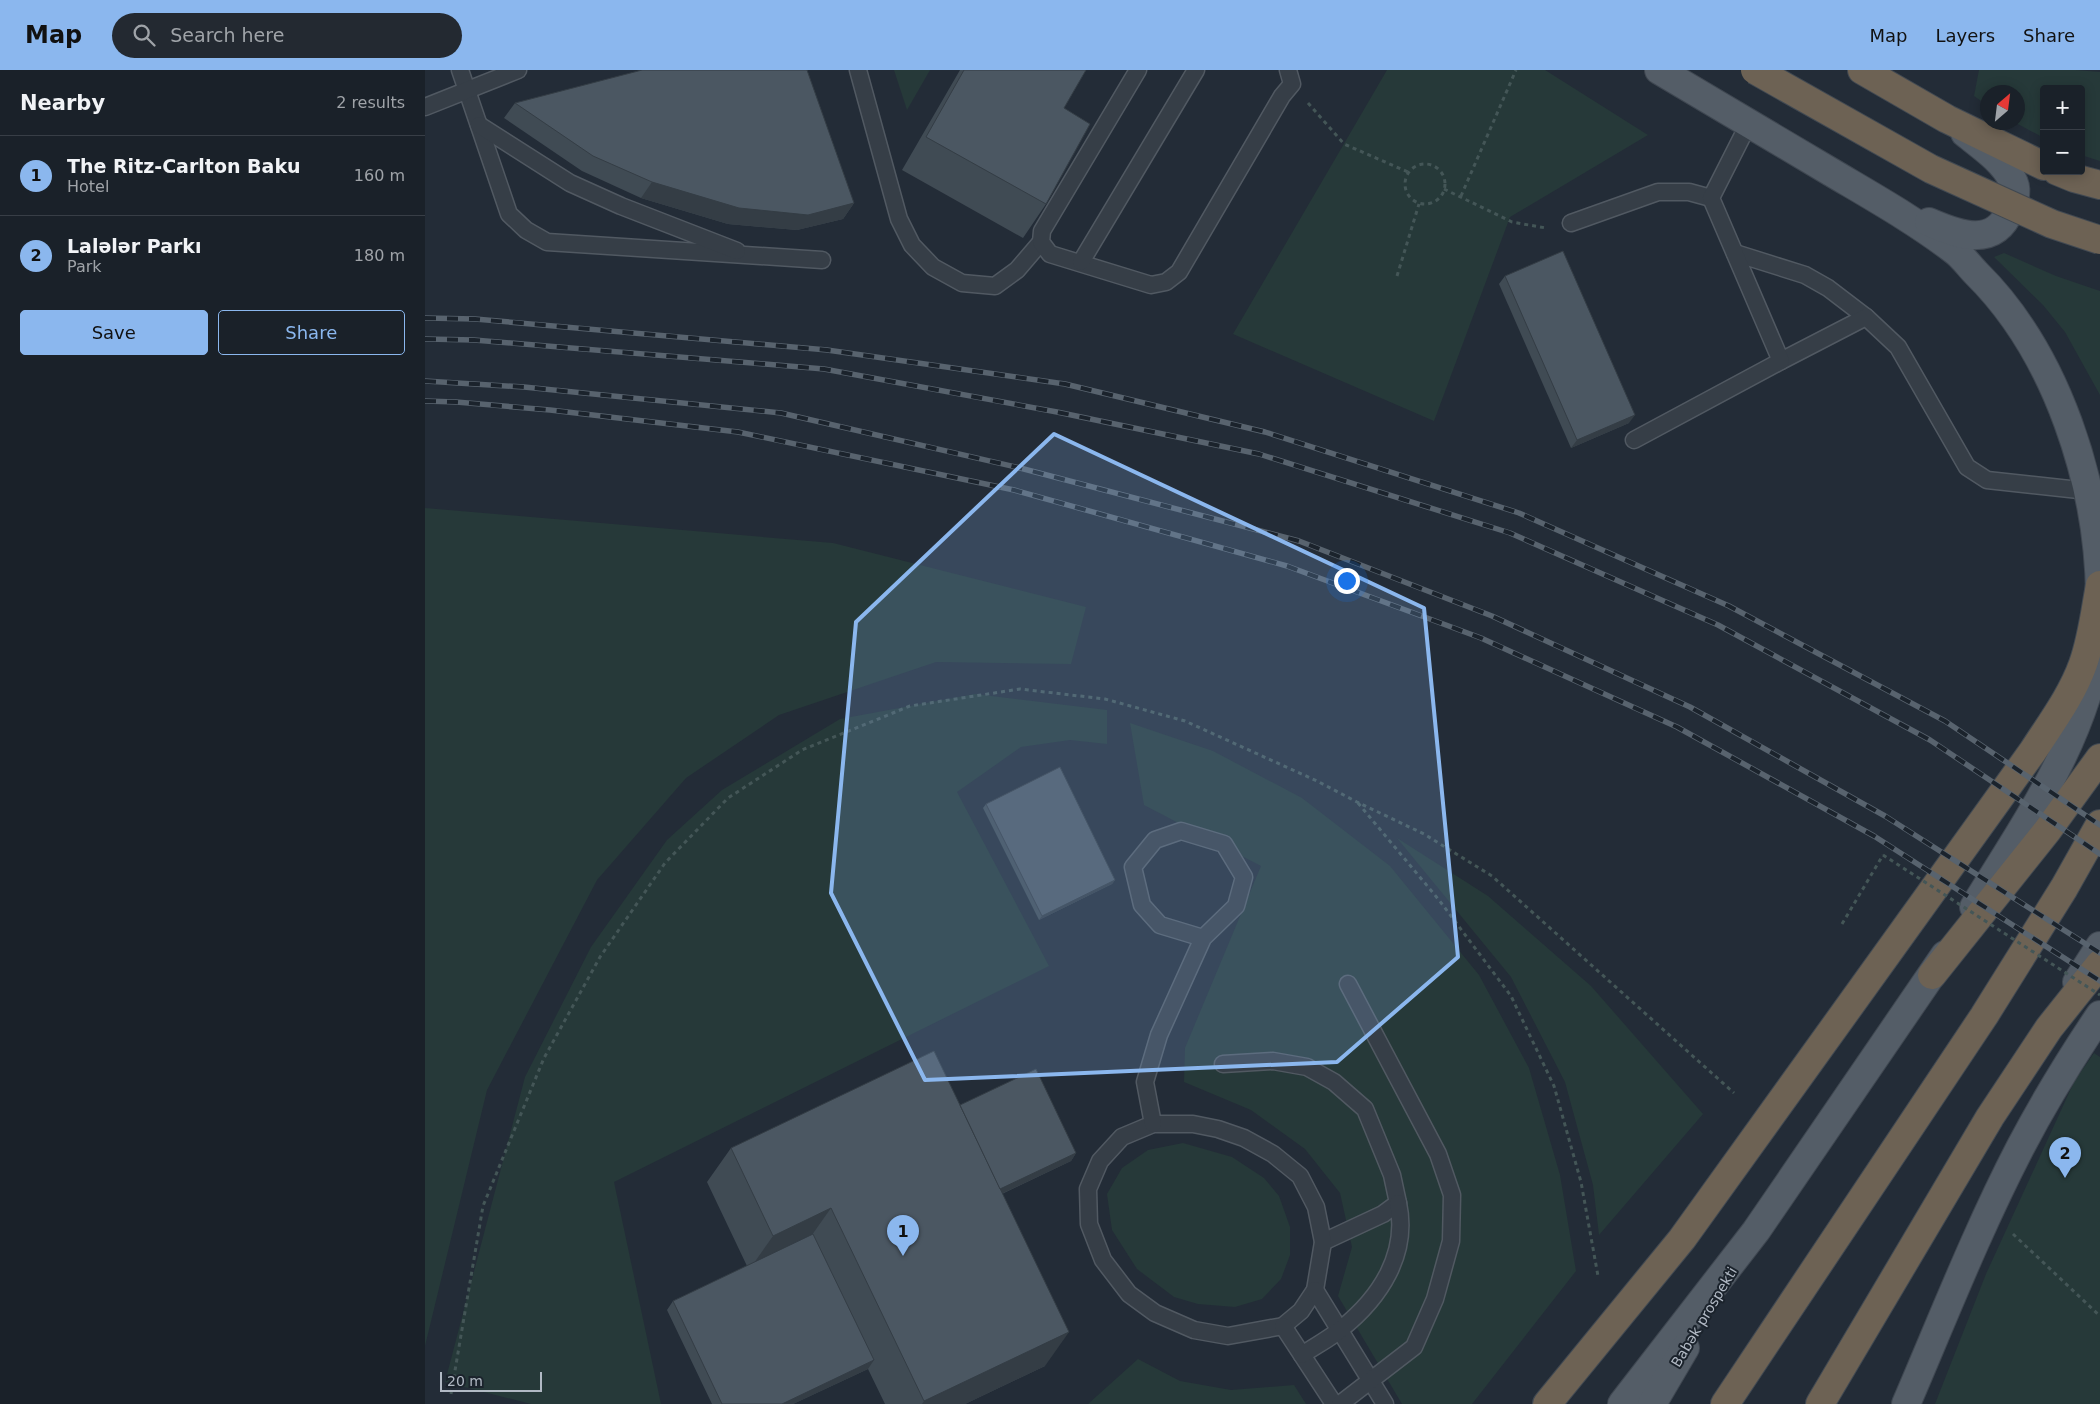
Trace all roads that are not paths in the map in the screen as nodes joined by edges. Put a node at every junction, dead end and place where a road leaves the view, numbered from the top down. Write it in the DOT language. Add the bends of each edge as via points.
graph roads {
  1 [pos="460,70"];
  2 [pos="518,70"];
  3 [pos="858,70"];
  4 [pos="1139,70"];
  5 [pos="1196,70"];
  6 [pos="1659,70"];
  7 [pos="1755,70"];
  8 [pos="1862,70"];
  9 [pos="1290,77"];
  10 [pos="467,92"];
  11 [pos="425,107"];
  12 [pos="1947,119"];
  13 [pos="1749,123"];
  14 [pos="479,126"];
  15 [pos="2040,164"];
  16 [pos="2067,175"];
  17 [pos="2100,185"];
  18 [pos="1711,198"];
  19 [pos="1888,206"];
  20 [pos="1571,223"];
  21 [pos="2100,240"];
  22 [pos="1041,242"];
  23 [pos="1735,253"];
  24 [pos="749,256"];
  25 [pos="822,260"];
  26 [pos="1081,262"];
  27 [pos="1866,317"];
  28 [pos="1781,361"];
  29 [pos="1634,440"];
  30 [pos="2088,491"];
  31 [pos="2100,585"];
  32 [pos="2100,596"];
  33 [pos="2100,636"];
  34 [pos="2100,758"];
  35 [pos="2100,824"];
  36 [pos="1203,938"];
  37 [pos="2100,946"];
  38 [pos="2100,964"];
  39 [pos="1932,975"];
  40 [pos="1349,984"];
  41 [pos="2100,1015"];
  42 [pos="2049,1028"];
  43 [pos="1223,1064"];
  44 [pos="1153,1124"];
  45 [pos="1398,1203"];
  46 [pos="1756,1231"];
  47 [pos="1323,1242"];
  48 [pos="1315,1290"];
  49 [pos="1283,1326"];
  50 [pos="1340,1330"];
  51 [pos="1302,1355"];
  52 [pos="1370,1380"];
  53 [pos="1334,1404"];
  54 [pos="1340,1404"];
  55 [pos="1385,1404"];
  56 [pos="1547,1404"];
  57 [pos="1622,1404"];
  58 [pos="1653,1404"];
  59 [pos="1725,1404"];
  60 [pos="1820,1404"];
  61 [pos="1906,1404"];
  1 -- 10 [label="lane"];
  2 -- 10 [label="lane"];
  3 -- 22 [label="lane" via="899,219 912,245 933,267 962,284 995,286 1017,270"];
  4 -- 22 [label="lane" via="1042,231"];
  5 -- 26 [label="lane"];
  6 -- 13 [label="main road"];
  7 -- 21 [label="highway, bridge" via="1931,170 2043,220"];
  8 -- 12 [label="highway"];
  9 -- 26 [label="lane" via="1179,272 1166,282 1151,284"];
  10 -- 11 [label="lane"];
  10 -- 14 [label="lane"];
  12 -- 15 [label="highway"];
  12 -- 19 [label="main road" via="2002,163 2014,181 2016,196 2008,216 1998,228 1984,235 1958,234"];
  13 -- 18 [label="lane"];
  13 -- 19 [label="main road"];
  14 -- 24 [label="lane" via="570,183"];
  14 -- 24 [label="lane" via="509,214 525,230 547,242"];
  16 -- 17 [label="highway"];
  18 -- 20 [label="lane" via="1689,192 1658,192"];
  18 -- 23 [label="lane"];
  19 -- 30 [label="main road" via="1956,252 1994,290 2029,339 2057,395"];
  22 -- 26 [label="lane" via="1050,254"];
  23 -- 27 [label="lane" via="1805,274"];
  23 -- 28 [label="lane"];
  24 -- 25 [label="lane"];
  27 -- 28 [label="lane"];
  27 -- 30 [label="lane" via="1898,347 1972,471 1987,480"];
  28 -- 29 [label="lane"];
  30 -- 31 [label="main road"];
  31 -- 32 [label="main road"];
  31 -- 56 [label="highway" via="2083,664 2071,690 2033,751 1682,1239"];
  33 -- 39 [label="main road" via="2087,698 2063,755 2039,801"];
  34 -- 39 [label="highway" via="2047,831"];
  35 -- 59 [label="highway" via="1984,1016"];
  36 -- 36 [label="lane" via="1235,906 1244,877 1223,844 1181,831 1155,840 1133,867 1142,905 1160,925"];
  36 -- 44 [label="lane" via="1159,1035 1145,1082"];
  37 -- 42 [label="main road"];
  38 -- 42 [label="highway"];
  39 -- 46 [label="main road"];
  40 -- 52 [label="lane" via="1438,1154 1451,1195 1451,1241 1435,1299 1414,1347"];
  41 -- 61 [label="main road" via="2020,1149 1977,1238"];
  42 -- 60 [label="highway" via="1990,1116"];
  43 -- 45 [label="lane" via="1273,1060 1307,1067 1334,1082 1365,1110 1392,1174"];
  44 -- 47 [label="lane" via="1193,1124 1218,1129 1244,1138 1273,1154 1300,1176 1317,1207"];
  44 -- 49 [label="lane" via="1122,1137 1100,1161 1088,1189 1089,1224 1103,1260 1129,1294 1155,1313 1194,1330 1228,1336"];
  45 -- 47 [label="lane" via="1383,1214"];
  45 -- 50 [label="lane" via="1402,1221 1397,1253 1385,1283"];
  46 -- 57 [label="main road"];
  46 -- 58 [label="main road, Babək prospekti"];
  47 -- 48 [label="lane"];
  48 -- 49 [label="lane" via="1301,1311"];
  48 -- 50 [label="lane"];
  49 -- 51 [label="lane"];
  50 -- 51 [label="lane"];
  50 -- 52 [label="lane"];
  51 -- 53 [label="lane"];
  52 -- 54 [label="lane"];
  52 -- 55 [label="lane"];
}
